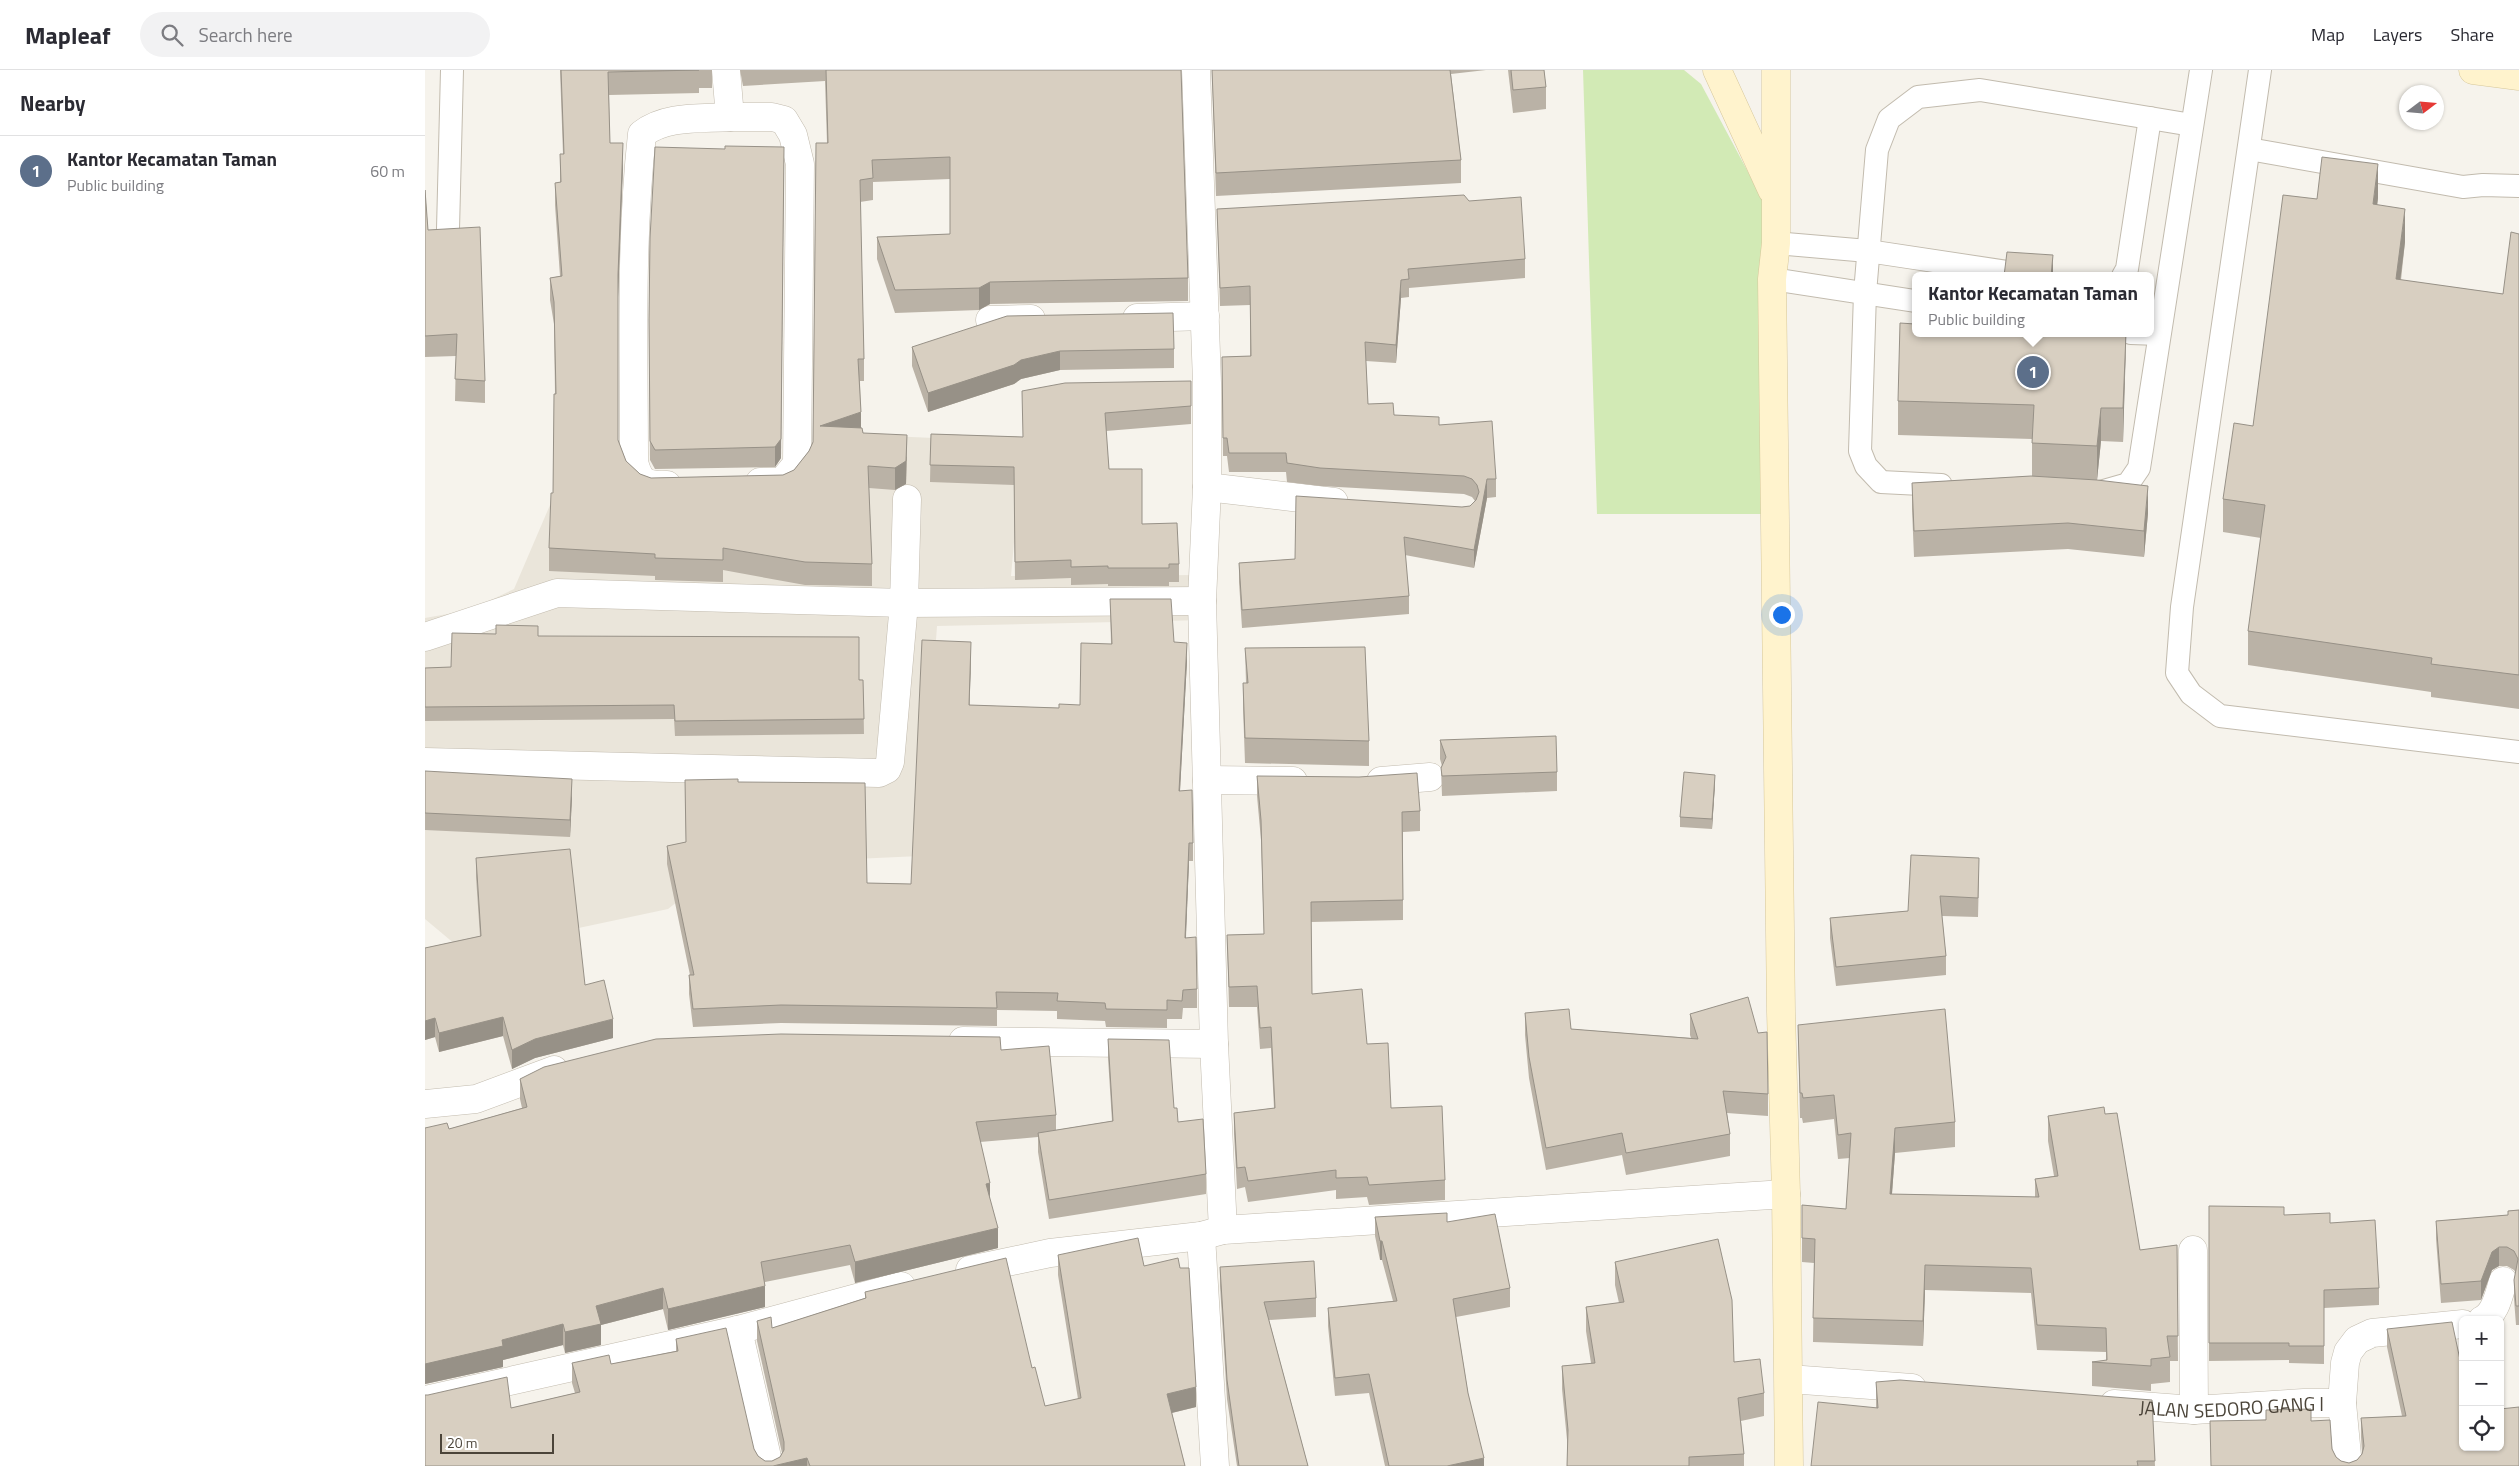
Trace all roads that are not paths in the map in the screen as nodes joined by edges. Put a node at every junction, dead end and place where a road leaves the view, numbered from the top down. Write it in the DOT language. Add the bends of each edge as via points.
graph roads {
  1 [pos="452,70"];
  2 [pos="726,70"];
  3 [pos="1196,70"];
  4 [pos="1717,70"];
  5 [pos="1776,70"];
  6 [pos="2201,70"];
  7 [pos="2261,70"];
  8 [pos="2473,70"];
  9 [pos="2519,76"];
  10 [pos="731,117"];
  11 [pos="2149,118"];
  12 [pos="2192,125"];
  13 [pos="2249,149"];
  14 [pos="2519,186"];
  15 [pos="1775,196"];
  16 [pos="1231,211"];
  17 [pos="1201,212"];
  18 [pos="448,229"];
  19 [pos="1776,243"];
  20 [pos="1868,251"];
  21 [pos="2007,272"];
  22 [pos="2125,272"];
  23 [pos="1772,279"];
  24 [pos="1865,293"];
  25 [pos="1912,301"];
  26 [pos="1205,316"];
  27 [pos="1107,318"];
  28 [pos="1058,319"];
  29 [pos="990,320"];
  30 [pos="2154,334"];
  31 [pos="2159,334"];
  32 [pos="1179,383"];
  33 [pos="1207,383"];
  34 [pos="735,483"];
  35 [pos="688,484"];
  36 [pos="1960,486"];
  37 [pos="1207,487"];
  38 [pos="2079,492"];
  39 [pos="907,499"];
  40 [pos="1357,504"];
  41 [pos="1202,601"];
  42 [pos="904,604"];
  43 [pos="425,637"];
  44 [pos="2519,752"];
  45 [pos="425,762"];
  46 [pos="1430,777"];
  47 [pos="1207,780"];
  48 [pos="1321,782"];
  49 [pos="1359,782"];
  50 [pos="938,1041"];
  51 [pos="1214,1044"];
  52 [pos="577,1064"];
  53 [pos="425,1104"];
  54 [pos="1786,1194"];
  55 [pos="1212,1233"];
  56 [pos="2193,1250"];
  57 [pos="2503,1281"];
  58 [pos="2487,1316"];
  59 [pos="2459,1324"];
  60 [pos="738,1330"];
  61 [pos="1789,1379"];
  62 [pos="1937,1390"];
  63 [pos="425,1400"];
  64 [pos="2085,1402"];
  65 [pos="2342,1404"];
  66 [pos="2194,1410"];
  67 [pos="769,1466"];
  68 [pos="1215,1466"];
  69 [pos="1789,1466"];
  70 [pos="2348,1466"];
  1 -- 18 [label="lane"];
  2 -- 10 [label="street"];
  3 -- 17 [label="street"];
  4 -- 15 [label="street"];
  5 -- 15 [label="street"];
  6 -- 12 [label="lane"];
  7 -- 13 [label="lane"];
  8 -- 9 [label="street"];
  10 -- 34 [label="street" via="784,120 793,135 800,164 797,464 782,482"];
  10 -- 35 [label="street" via="668,120 650,128 642,134 638,166 634,462 643,482 651,485"];
  11 -- 12 [label="lane"];
  11 -- 20 [label="lane" via="1980,90 1918,97 1889,119 1877,150"];
  11 -- 22 [label="lane"];
  12 -- 31 [label="lane"];
  13 -- 14 [label="lane" via="2463,187"];
  13 -- 44 [label="lane" via="2182,607 2177,673 2191,694 2220,716"];
  15 -- 19 [label="street"];
  16 -- 17 [label="street"];
  17 -- 26 [label="street"];
  19 -- 20 [label="lane"];
  19 -- 23 [label="street"];
  20 -- 21 [label="lane"];
  20 -- 24 [label="lane"];
  23 -- 24 [label="lane"];
  23 -- 54 [label="street"];
  24 -- 25 [label="lane"];
  24 -- 36 [label="lane" via="1860,451 1866,466 1881,482"];
  26 -- 27 [label="street"];
  26 -- 33 [label="street"];
  28 -- 29 [label="street"];
  30 -- 31 [label="lane"];
  31 -- 38 [label="lane" via="2139,468 2128,484 2099,493"];
  32 -- 33 [label="street"];
  33 -- 37 [label="street"];
  37 -- 40 [label="street"];
  37 -- 41 [label="street"];
  39 -- 42 [label="street"];
  41 -- 42 [label="street"];
  41 -- 47 [label="street"];
  42 -- 43 [label="street" via="557,593"];
  42 -- 45 [label="street" via="890,762 887,769 879,773"];
  46 -- 49 [label="street"];
  47 -- 48 [label="street"];
  47 -- 51 [label="street"];
  50 -- 51 [label="street"];
  51 -- 55 [label="street"];
  52 -- 53 [label="street" via="539,1073 476,1099"];
  54 -- 55 [label="street"];
  54 -- 61 [label="street"];
  55 -- 60 [label="street" via="1050,1253 937,1278"];
  55 -- 68 [label="street"];
  56 -- 66 [label="street"];
  57 -- 58 [label="street" via="2497,1302"];
  59 -- 65 [label="street" via="2372,1333 2357,1340 2348,1352 2345,1364"];
  60 -- 63 [label="street"];
  60 -- 67 [label="street"];
  61 -- 62 [label="street"];
  61 -- 69 [label="street"];
  64 -- 66 [label="street, JALAN SEDORO GANG I"];
  65 -- 66 [label="street, JALAN SEDORO GANG I" via="2304,1403"];
  65 -- 70 [label="street, JALAN SEDORO GANG I"];
}
